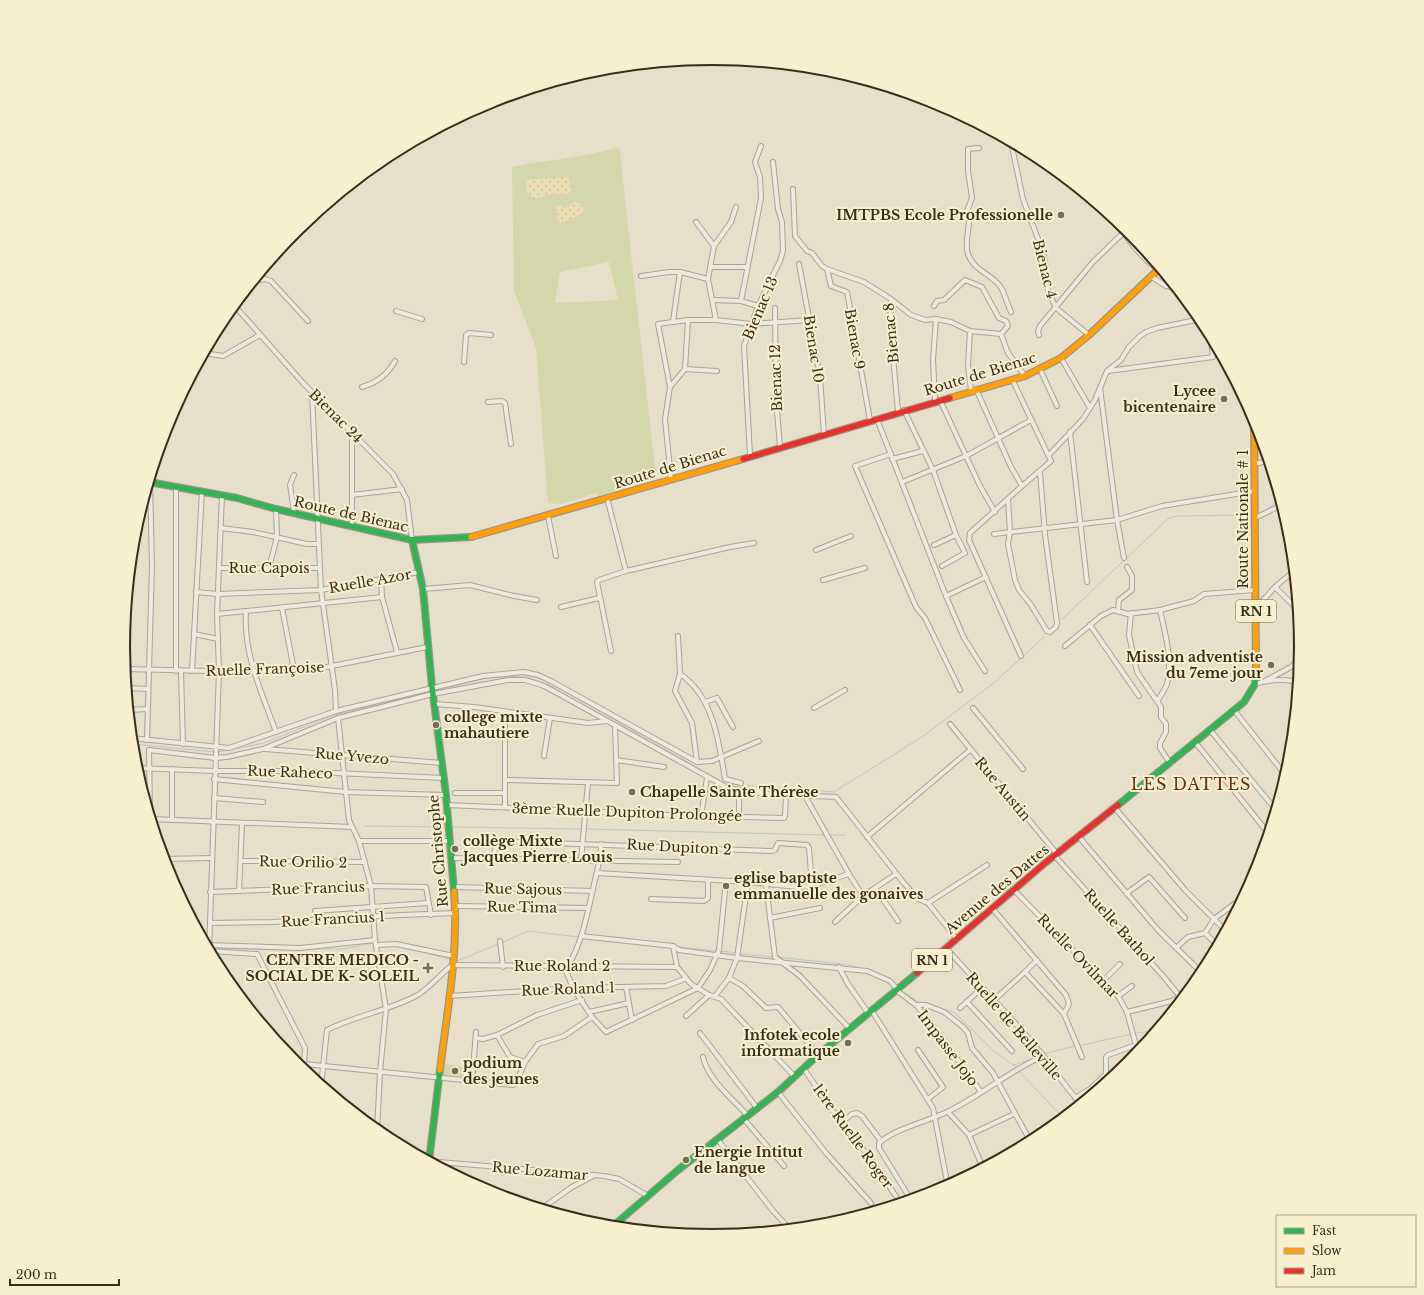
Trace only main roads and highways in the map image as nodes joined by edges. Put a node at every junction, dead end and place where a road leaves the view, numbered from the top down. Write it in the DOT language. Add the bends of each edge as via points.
graph roads {
  1 [pos="1156,271"];
  2 [pos="1255,439"];
  3 [pos="153,483"];
  4 [pos="412,540"];
  5 [pos="1250,692"];
  6 [pos="429,1156"];
  7 [pos="618,1222"];
  1 -- 4 [label="main road, Route de Bienac" via="1061,358 1025,376 750,455 496,532 462,539"];
  2 -- 5 [label="main road, Route Nationale # 1 / RN 1" via="1256,675 1255,684"];
  3 -- 4 [label="main road, Route de Bienac" via="202,491"];
  4 -- 6 [label="main road, Rue Christophe" via="423,589 427,647 446,795 456,914 453,965"];
  5 -- 7 [label="main road, Avenue des Dattes / RN 1" via="1234,710 992,908 778,1092 678,1170"];
}
